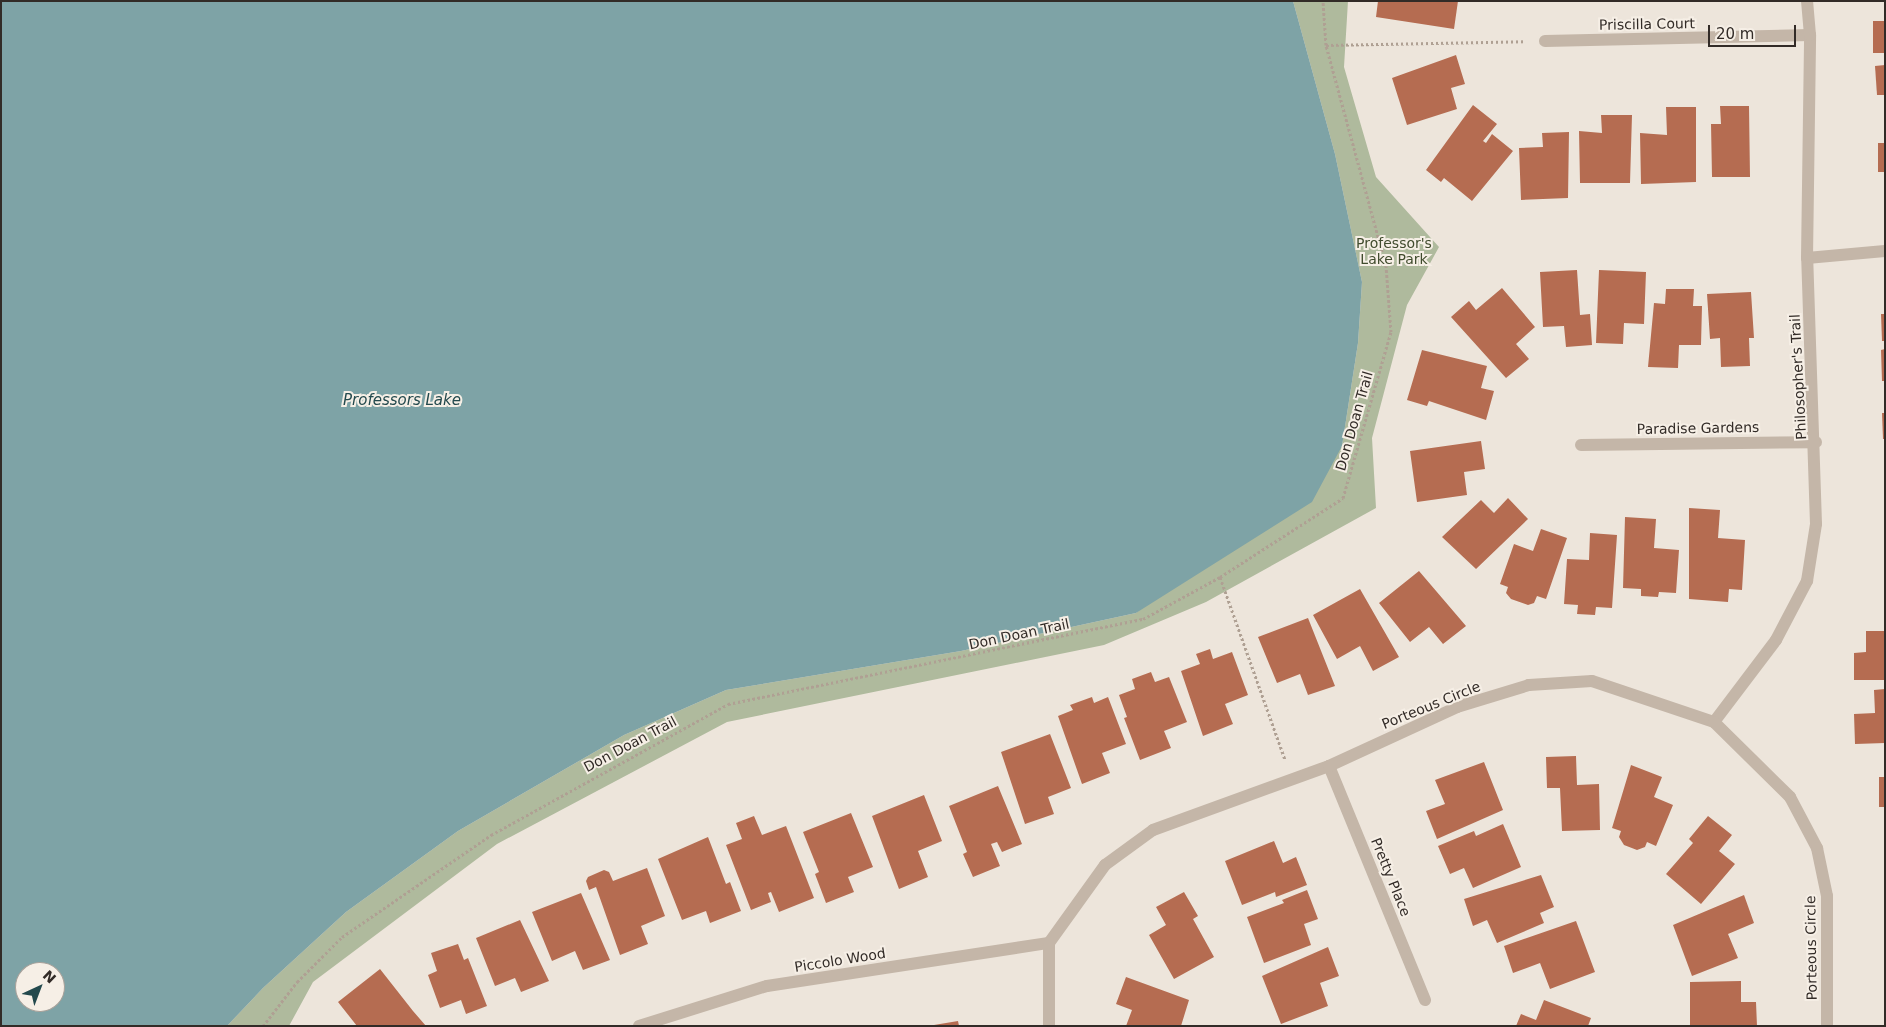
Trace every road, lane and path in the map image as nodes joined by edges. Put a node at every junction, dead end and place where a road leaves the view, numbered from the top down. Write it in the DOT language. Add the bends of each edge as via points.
graph roads {
  1 [pos="1323,1"];
  2 [pos="1807,1"];
  3 [pos="1810,35"];
  4 [pos="1545,41"];
  5 [pos="1326,45"];
  6 [pos="1885,251"];
  7 [pos="1807,258"];
  8 [pos="1816,442"];
  9 [pos="1581,445"];
  10 [pos="1220,577"];
  11 [pos="1714,722"];
  12 [pos="1329,766"];
  13 [pos="1292,779"];
  14 [pos="1049,943"];
  15 [pos="1425,1000"];
  16 [pos="264,1026"];
  17 [pos="639,1026"];
  18 [pos="1048,1026"];
  19 [pos="1827,1026"];
  1 -- 5 [label="path, Don Doan Trail"];
  2 -- 3 [label="street, Philosopher's Trail"];
  3 -- 4 [label="street, Priscilla Court"];
  3 -- 7 [label="street, Philosopher's Trail"];
  4 -- 5 [label="path"];
  5 -- 10 [label="path, Don Doan Trail" via="1386,266 1391,332 1343,498"];
  6 -- 7 [label="street"];
  7 -- 8 [label="street, Philosopher's Trail"];
  8 -- 9 [label="street, Paradise Gardens"];
  8 -- 11 [label="street, Philosopher's Trail" via="1816,524 1807,581 1776,640"];
  10 -- 13 [label="path"];
  10 -- 16 [label="path, Don Doan Trail" via="1143,619 728,704 491,835 342,937 297,982"];
  11 -- 12 [label="street, Porteous Circle" via="1592,681 1528,685 1457,707"];
  11 -- 19 [label="street, Porteous Circle" via="1790,797 1817,848 1827,896"];
  12 -- 13 [label="street, Porteous Circle"];
  12 -- 15 [label="street, Pretty Place"];
  13 -- 14 [label="street, Porteous Circle" via="1153,830 1105,865"];
  14 -- 17 [label="street, Piccolo Wood" via="768,986"];
  14 -- 18 [label="street"];
}
